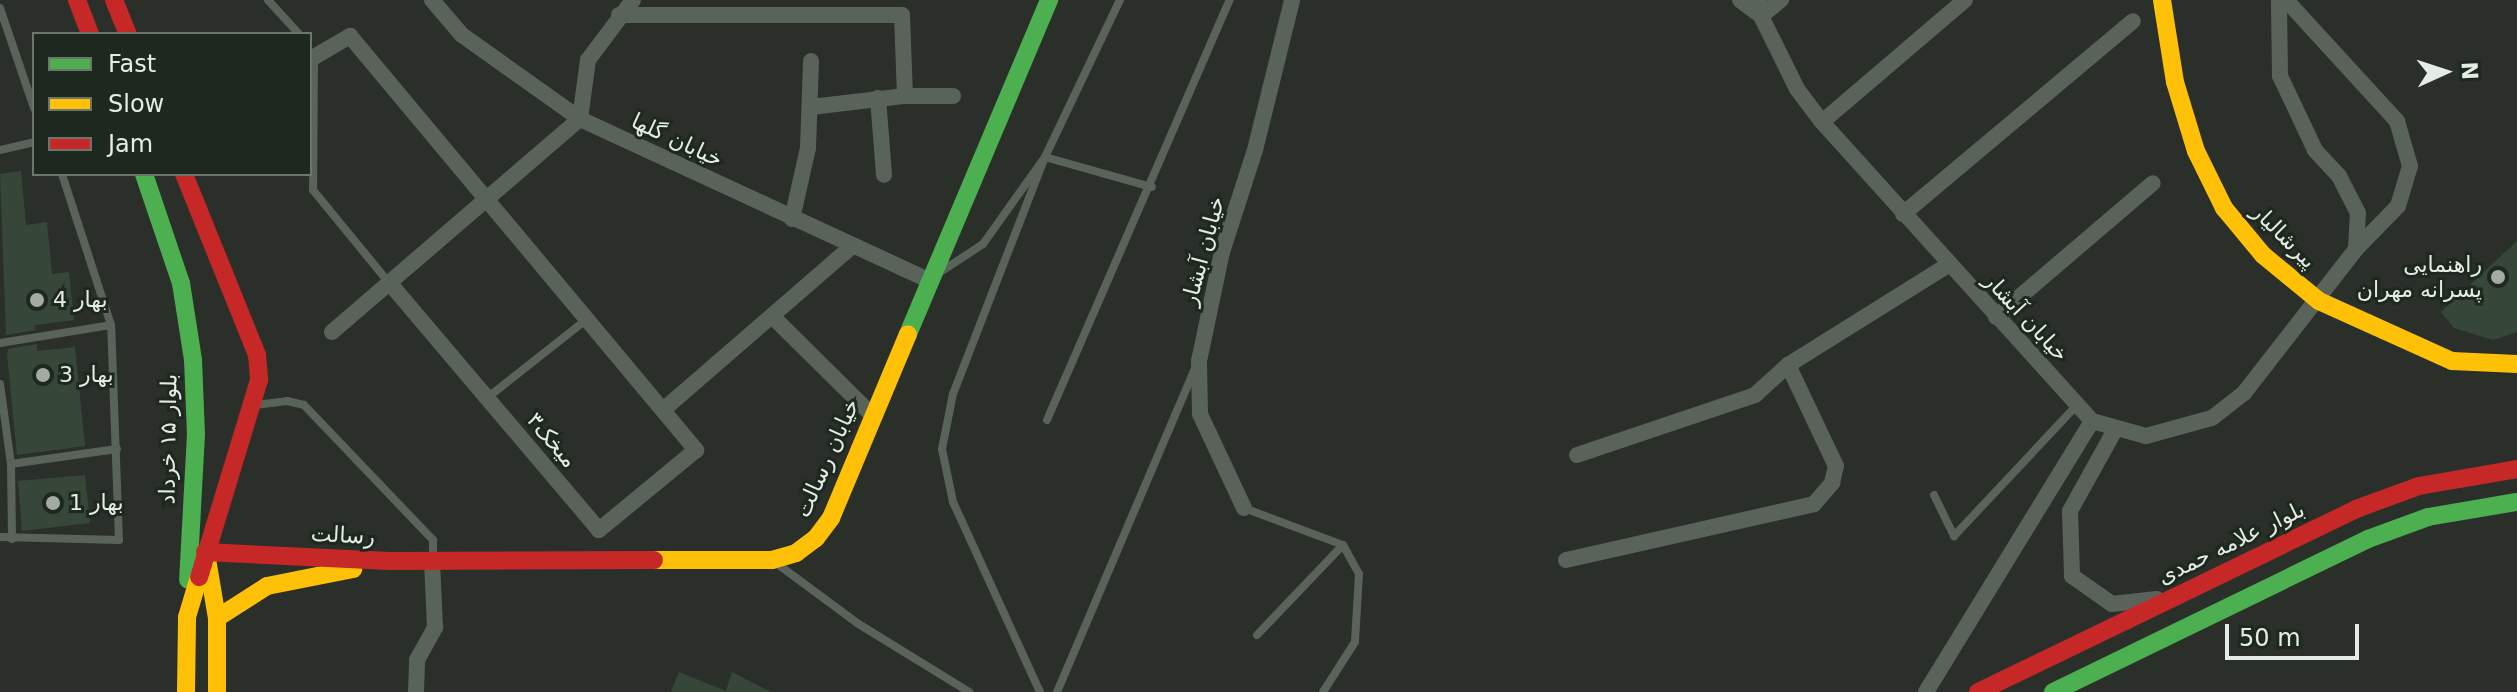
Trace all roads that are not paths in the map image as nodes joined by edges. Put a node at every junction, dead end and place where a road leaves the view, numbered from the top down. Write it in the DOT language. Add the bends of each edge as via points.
graph roads {
  1 [pos="77,0"];
  2 [pos="114,0"];
  3 [pos="268,0"];
  4 [pos="432,0"];
  5 [pos="633,0"];
  6 [pos="1049,0"];
  7 [pos="1120,0"];
  8 [pos="1230,0"];
  9 [pos="1292,0"];
  10 [pos="1740,0"];
  11 [pos="1781,0"];
  12 [pos="1965,0"];
  13 [pos="2162,0"];
  14 [pos="2279,0"];
  15 [pos="2286,0"];
  16 [pos="0,8"];
  17 [pos="1760,8"];
  18 [pos="619,15"];
  19 [pos="2133,21"];
  20 [pos="89,32"];
  21 [pos="127,32"];
  22 [pos="297,32"];
  23 [pos="312,54"];
  24 [pos="811,61"];
  25 [pos="905,96"];
  26 [pos="953,96"];
  27 [pos="878,98"];
  28 [pos="32,103"];
  29 [pos="811,107"];
  30 [pos="580,119"];
  31 [pos="1822,122"];
  32 [pos="32,142"];
  33 [pos="0,150"];
  34 [pos="1045,157"];
  35 [pos="884,175"];
  36 [pos="63,176"];
  37 [pos="145,176"];
  38 [pos="185,176"];
  39 [pos="2153,183"];
  40 [pos="1152,187"];
  41 [pos="490,198"];
  42 [pos="1903,214"];
  43 [pos="792,219"];
  44 [pos="850,248"];
  45 [pos="2356,249"];
  46 [pos="1948,265"];
  47 [pos="928,280"];
  48 [pos="391,285"];
  49 [pos="2319,301"];
  50 [pos="772,316"];
  51 [pos="1996,317"];
  52 [pos="588,318"];
  53 [pos="111,325"];
  54 [pos="332,332"];
  55 [pos="0,343"];
  56 [pos="1199,361"];
  57 [pos="2517,364"];
  58 [pos="1788,365"];
  59 [pos="0,384"];
  60 [pos="487,398"];
  61 [pos="254,405"];
  62 [pos="2077,405"];
  63 [pos="663,410"];
  64 [pos="873,416"];
  65 [pos="1047,420"];
  66 [pos="2092,421"];
  67 [pos="2116,428"];
  68 [pos="117,449"];
  69 [pos="1577,455"];
  70 [pos="11,464"];
  71 [pos="2517,469"];
  72 [pos="1934,495"];
  73 [pos="2517,502"];
  74 [pos="1244,508"];
  75 [pos="0,537"];
  76 [pos="12,539"];
  77 [pos="1343,545"];
  78 [pos="205,552"];
  79 [pos="772,560"];
  80 [pos="1566,560"];
  81 [pos="390,561"];
  82 [pos="432,561"];
  83 [pos="2175,597"];
  84 [pos="187,617"];
  85 [pos="217,618"];
  86 [pos="1257,635"];
  87 [pos="186,692"];
  88 [pos="217,692"];
  89 [pos="416,692"];
  90 [pos="969,692"];
  91 [pos="1040,692"];
  92 [pos="1057,692"];
  93 [pos="1323,692"];
  94 [pos="1926,692"];
  95 [pos="1978,692"];
  96 [pos="2053,692"];
  1 -- 20 [label="street"];
  2 -- 21 [label="street"];
  3 -- 22 [label="lane"];
  4 -- 30 [label="street, خیابان گلها" via="462,35"];
  5 -- 18 [label="street"];
  6 -- 47 [label="street, خیابان رسالت"];
  7 -- 34 [label="lane"];
  8 -- 40 [label="lane"];
  9 -- 56 [label="street, خیابان آبشار" via="1255,150 1222,252"];
  10 -- 17 [label="street, خیابان آبشار"];
  11 -- 17 [label="street"];
  12 -- 31 [label="street"];
  13 -- 49 [label="street, پیرشالیار" via="2179,96 2196,151 2224,208 2263,255"];
  14 -- 45 [label="street" via="2280,76 2315,150 2339,176 2358,213"];
  15 -- 45 [label="street" via="2397,121 2410,166 2398,206"];
  16 -- 28 [label="lane"];
  17 -- 31 [label="street, خیابان آبشار" via="1797,89"];
  18 -- 25 [label="street" via="902,15"];
  18 -- 30 [label="street" via="588,60"];
  19 -- 42 [label="street"];
  23 -- 41 [label="street" via="350,36"];
  23 -- 48 [label="lane" via="313,190"];
  24 -- 29 [label="street"];
  25 -- 26 [label="street"];
  25 -- 27 [label="street"];
  27 -- 29 [label="street"];
  27 -- 35 [label="street"];
  29 -- 43 [label="street"];
  30 -- 41 [label="street"];
  30 -- 43 [label="street, خیابان گلها"];
  31 -- 42 [label="street, خیابان آبشار"];
  32 -- 33 [label="lane"];
  34 -- 40 [label="lane"];
  34 -- 47 [label="lane" via="983,244"];
  34 -- 91 [label="lane" via="953,394 942,449 953,502"];
  36 -- 53 [label="lane"];
  37 -- 84 [label="street, بلوار ۱۵ خرداد" via="181,283 193,360 196,434"];
  38 -- 61 [label="street" via="257,355"];
  39 -- 51 [label="street"];
  40 -- 65 [label="lane"];
  41 -- 48 [label="street"];
  41 -- 52 [label="street"];
  42 -- 46 [label="street, خیابان آبشار"];
  43 -- 44 [label="street, خیابان گلها"];
  44 -- 47 [label="street, خیابان گلها"];
  44 -- 50 [label="street"];
  45 -- 49 [label="street"];
  46 -- 51 [label="street, خیابان آبشار"];
  46 -- 58 [label="street"];
  47 -- 64 [label="street, خیابان رسالت"];
  48 -- 54 [label="street"];
  48 -- 60 [label="street, میخک۳"];
  49 -- 57 [label="street, پیرشالیار" via="2452,361"];
  49 -- 67 [label="street" via="2244,393 2212,418 2146,436"];
  50 -- 63 [label="street"];
  50 -- 64 [label="street"];
  51 -- 62 [label="street, خیابان آبشار"];
  52 -- 60 [label="lane"];
  52 -- 63 [label="street"];
  53 -- 55 [label="lane"];
  53 -- 68 [label="lane"];
  56 -- 74 [label="street, خیابان آبشار" via="1200,414"];
  56 -- 92 [label="lane"];
  58 -- 69 [label="street" via="1755,395"];
  58 -- 80 [label="street" via="1836,466 1832,483 1814,504"];
  59 -- 70 [label="lane"];
  60 -- 63 [label="street, میخک۳" via="599,530 696,450"];
  61 -- 78 [label="street"];
  61 -- 82 [label="lane" via="304,405 433,540"];
  62 -- 66 [label="street, خیابان آبشار"];
  62 -- 72 [label="lane" via="1954,536"];
  64 -- 79 [label="street, خیابان رسالت" via="831,518 806,546"];
  66 -- 67 [label="street"];
  66 -- 94 [label="street"];
  67 -- 83 [label="street" via="2070,511 2072,576 2112,604"];
  68 -- 70 [label="lane"];
  68 -- 76 [label="lane" via="119,540"];
  70 -- 76 [label="lane"];
  71 -- 83 [label="street, بلوار علامه حمدی" via="2419,486 2356,509"];
  73 -- 96 [label="street" via="2428,517 2368,539"];
  74 -- 77 [label="lane"];
  75 -- 76 [label="lane"];
  77 -- 86 [label="lane"];
  77 -- 93 [label="lane" via="1359,574 1355,642"];
  78 -- 81 [label="street, رسالت"];
  78 -- 84 [label="street"];
  78 -- 85 [label="street"];
  79 -- 82 [label="street, خیابان رسالت"];
  79 -- 90 [label="lane" via="857,623"];
  81 -- 82 [label="street, خیابان رسالت"];
  81 -- 85 [label="street, رسالت" via="267,586"];
  82 -- 89 [label="street" via="435,627 417,660"];
  83 -- 95 [label="street, بلوار علامه حمدی"];
  84 -- 87 [label="street"];
  85 -- 88 [label="street"];
}
